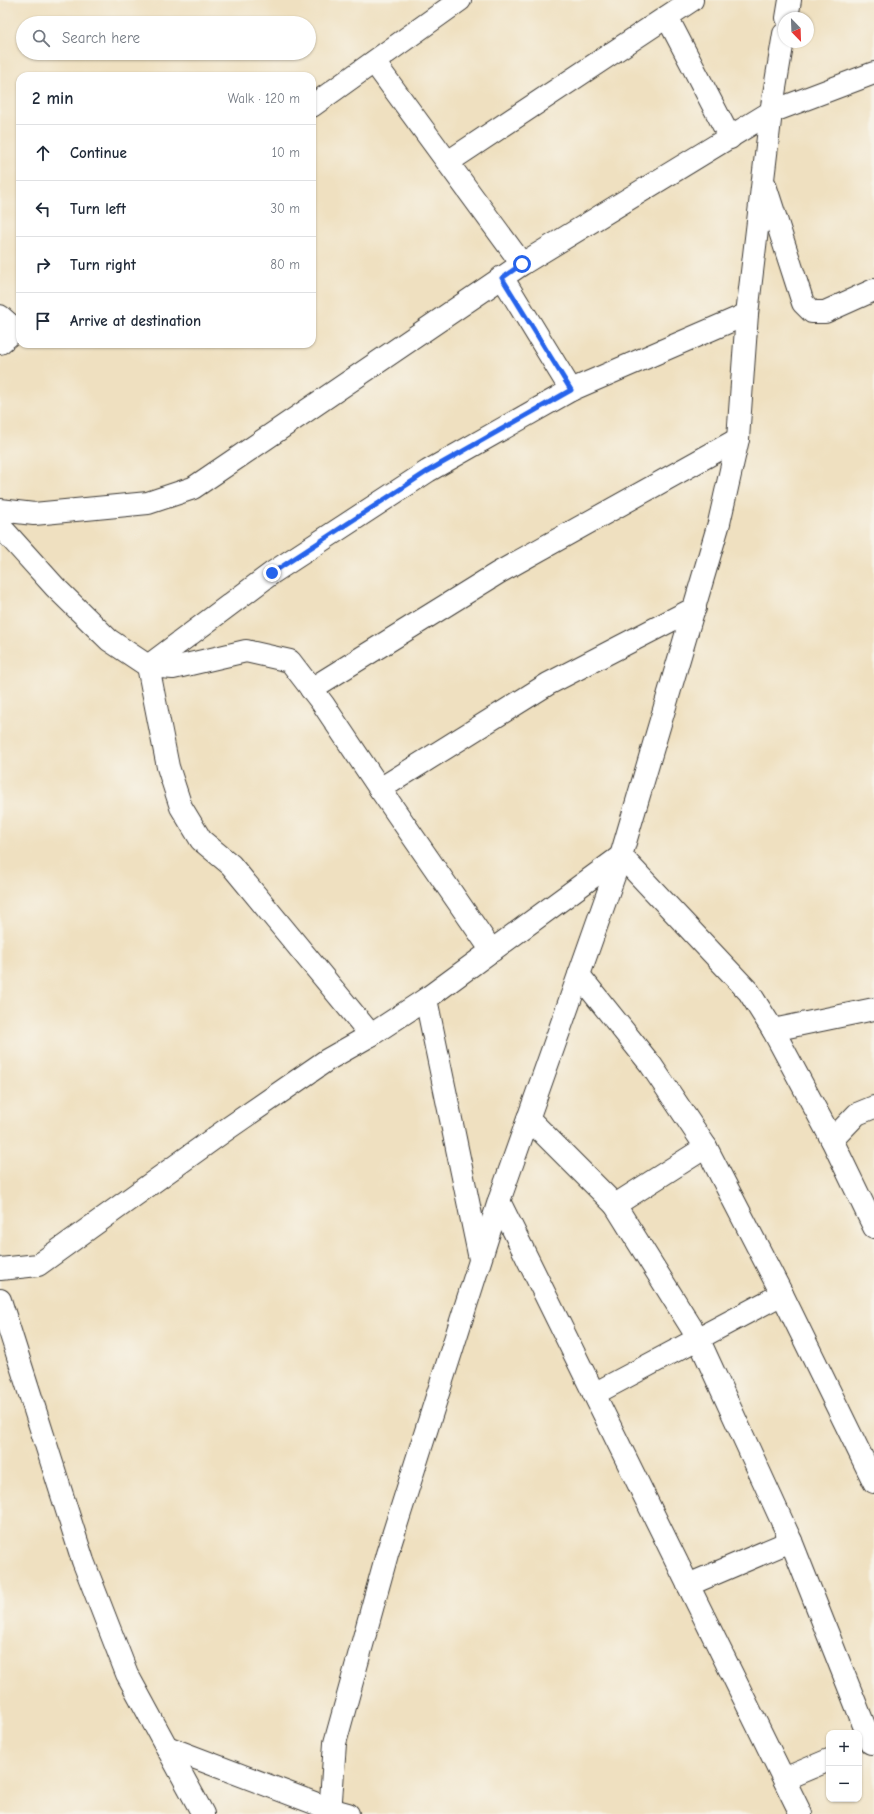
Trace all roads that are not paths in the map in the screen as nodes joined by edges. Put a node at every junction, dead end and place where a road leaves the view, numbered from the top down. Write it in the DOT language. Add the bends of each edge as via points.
graph roads {
  1 [pos="460,0"];
  2 [pos="692,0"];
  3 [pos="790,0"];
  4 [pos="788,12"];
  5 [pos="667,17"];
  6 [pos="782,48"];
  7 [pos="374,62"];
  8 [pos="874,73"];
  9 [pos="316,103"];
  10 [pos="771,112"];
  11 [pos="730,138"];
  12 [pos="448,162"];
  13 [pos="763,178"];
  14 [pos="522,264"];
  15 [pos="502,278"];
  16 [pos="874,290"];
  17 [pos="747,314"];
  18 [pos="571,390"];
  19 [pos="738,439"];
  20 [pos="0,510"];
  21 [pos="0,526"];
  22 [pos="695,608"];
  23 [pos="148,666"];
  24 [pos="311,689"];
  25 [pos="380,789"];
  26 [pos="621,856"];
  27 [pos="492,951"];
  28 [pos="579,975"];
  29 [pos="426,999"];
  30 [pos="874,1009"];
  31 [pos="773,1030"];
  32 [pos="372,1035"];
  33 [pos="874,1107"];
  34 [pos="528,1118"];
  35 [pos="832,1140"];
  36 [pos="706,1147"];
  37 [pos="499,1201"];
  38 [pos="616,1205"];
  39 [pos="874,1227"];
  40 [pos="480,1262"];
  41 [pos="0,1269"];
  42 [pos="782,1294"];
  43 [pos="0,1300"];
  44 [pos="698,1338"];
  45 [pos="594,1394"];
  46 [pos="874,1482"];
  47 [pos="791,1541"];
  48 [pos="688,1585"];
  49 [pos="868,1745"];
  50 [pos="167,1748"];
  51 [pos="826,1761"];
  52 [pos="784,1779"];
  53 [pos="336,1812"];
  54 [pos="204,1814"];
  55 [pos="801,1814"];
  1 -- 7 [label="street"];
  2 -- 5 [label="street"];
  3 -- 4 [label="street"];
  5 -- 11 [label="street"];
  5 -- 12 [label="street"];
  6 -- 10 [label="street"];
  7 -- 9 [label="street"];
  7 -- 12 [label="street"];
  8 -- 10 [label="street"];
  10 -- 11 [label="street"];
  10 -- 13 [label="street"];
  11 -- 14 [label="street"];
  12 -- 14 [label="street"];
  13 -- 16 [label="street" via="803,303 812,312 825,312"];
  13 -- 17 [label="street"];
  14 -- 15 [label="street"];
  15 -- 18 [label="street"];
  15 -- 20 [label="street" via="193,488 148,503 34,514"];
  17 -- 18 [label="street"];
  17 -- 19 [label="street"];
  18 -- 23 [label="street" via="421,475 272,573"];
  19 -- 22 [label="street" via="719,523"];
  19 -- 24 [label="street" via="498,573"];
  21 -- 23 [label="street" via="55,587 109,640"];
  22 -- 25 [label="street" via="548,684"];
  22 -- 26 [label="street"];
  23 -- 24 [label="street" via="173,668 246,651 290,661"];
  23 -- 32 [label="street" via="168,767 181,807 201,840 231,865"];
  24 -- 25 [label="street"];
  25 -- 27 [label="street"];
  26 -- 27 [label="street"];
  26 -- 28 [label="street"];
  26 -- 31 [label="street" via="749,992"];
  27 -- 29 [label="street"];
  28 -- 34 [label="street"];
  28 -- 36 [label="street" via="651,1065"];
  29 -- 32 [label="street"];
  29 -- 40 [label="street"];
  30 -- 31 [label="street"];
  31 -- 35 [label="street"];
  32 -- 41 [label="street" via="327,1060 38,1265"];
  33 -- 35 [label="street" via="857,1114"];
  34 -- 37 [label="street"];
  34 -- 38 [label="street"];
  35 -- 39 [label="street"];
  36 -- 38 [label="street"];
  36 -- 42 [label="street"];
  37 -- 40 [label="street"];
  37 -- 45 [label="street"];
  38 -- 44 [label="street"];
  40 -- 53 [label="street" via="387,1554 335,1743"];
  42 -- 44 [label="street"];
  42 -- 46 [label="street"];
  43 -- 50 [label="street" via="83,1561 127,1674"];
  44 -- 45 [label="street"];
  44 -- 47 [label="street"];
  45 -- 48 [label="street"];
  47 -- 48 [label="street"];
  47 -- 49 [label="street"];
  48 -- 52 [label="street"];
  50 -- 53 [label="street"];
  50 -- 54 [label="street"];
  51 -- 52 [label="street"];
  52 -- 55 [label="street"];
}
